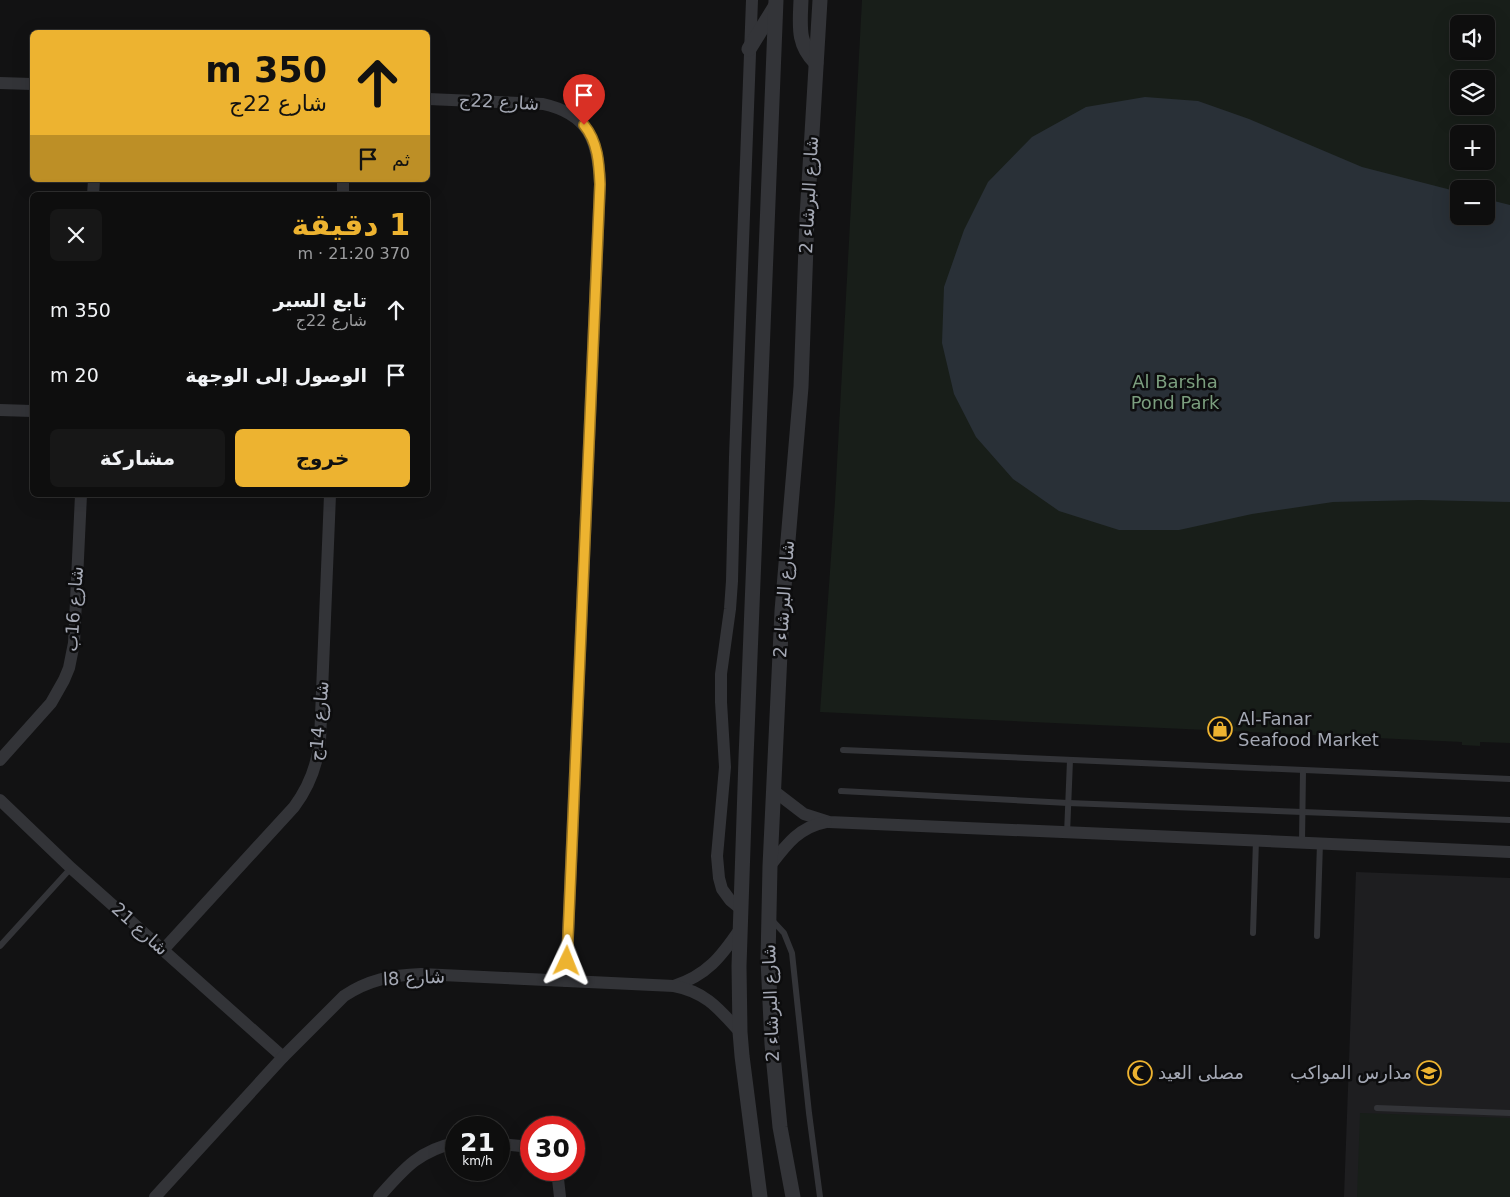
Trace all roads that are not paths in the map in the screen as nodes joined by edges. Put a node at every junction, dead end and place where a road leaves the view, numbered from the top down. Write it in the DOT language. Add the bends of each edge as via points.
graph roads {
  1 [pos="752,0"];
  2 [pos="801,0"];
  3 [pos="820,0"];
  4 [pos="776,3"];
  5 [pos="749,49"];
  6 [pos="816,63"];
  7 [pos="0,83"];
  8 [pos="30,84"];
  9 [pos="430,99"];
  10 [pos="0,410"];
  11 [pos="30,411"];
  12 [pos="81,497"];
  13 [pos="330,497"];
  14 [pos="842,750"];
  15 [pos="0,760"];
  16 [pos="1070,760"];
  17 [pos="1303,771"];
  18 [pos="1510,779"];
  19 [pos="774,791"];
  20 [pos="841,791"];
  21 [pos="0,800"];
  22 [pos="1068,803"];
  23 [pos="1302,813"];
  24 [pos="1510,820"];
  25 [pos="829,822"];
  26 [pos="1067,834"];
  27 [pos="1256,840"];
  28 [pos="1302,841"];
  29 [pos="1320,843"];
  30 [pos="1510,852"];
  31 [pos="770,866"];
  32 [pos="71,868"];
  33 [pos="741,908"];
  34 [pos="769,917"];
  35 [pos="740,929"];
  36 [pos="1253,933"];
  37 [pos="1317,936"];
  38 [pos="0,946"];
  39 [pos="163,950"];
  40 [pos="566,981"];
  41 [pos="674,986"];
  42 [pos="740,1032"];
  43 [pos="282,1057"];
  44 [pos="1378,1108"];
  45 [pos="1510,1113"];
  46 [pos="445,1146"];
  47 [pos="558,1181"];
  48 [pos="757,1194"];
  49 [pos="155,1197"];
  50 [pos="379,1197"];
  51 [pos="560,1197"];
  52 [pos="792,1197"];
  53 [pos="820,1197"];
  1 -- 5 [label="street"];
  2 -- 6 [label="street" via="801,36 806,51"];
  3 -- 6 [label="street, شارع البرشاء 2"];
  4 -- 5 [label="street"];
  4 -- 33 [label="street, شارع البرشاء 2"];
  5 -- 33 [label="street" via="732,581 721,674 724,767 717,856 722,889"];
  6 -- 19 [label="street, شارع البرشاء 2" via="801,387 782,611"];
  7 -- 8 [label="street"];
  9 -- 40 [label="street, شارع 22ج" via="543,104 562,109 578,119 590,133 598,161 600,184"];
  10 -- 11 [label="street"];
  12 -- 15 [label="street, شارع 16ب" via="74,643 69,668 51,703"];
  13 -- 39 [label="street, شارع 14ج" via="320,741 312,776 294,807"];
  14 -- 16 [label="lane"];
  16 -- 17 [label="lane"];
  16 -- 22 [label="lane"];
  17 -- 18 [label="lane"];
  17 -- 23 [label="lane"];
  19 -- 25 [label="street" via="804,814"];
  19 -- 31 [label="street, شارع البرشاء 2"];
  20 -- 22 [label="lane"];
  21 -- 32 [label="street, شارع 21"];
  22 -- 23 [label="lane"];
  22 -- 26 [label="lane"];
  23 -- 24 [label="lane"];
  23 -- 28 [label="lane"];
  25 -- 26 [label="street"];
  25 -- 31 [label="street" via="794,836"];
  26 -- 27 [label="street"];
  27 -- 28 [label="street"];
  27 -- 36 [label="lane"];
  28 -- 29 [label="street"];
  29 -- 30 [label="street"];
  29 -- 37 [label="lane"];
  31 -- 34 [label="street, شارع البرشاء 2"];
  32 -- 38 [label="lane"];
  32 -- 39 [label="street, شارع 21"];
  33 -- 35 [label="street, شارع البرشاء 2"];
  34 -- 52 [label="street, شارع البرشاء 2" via="772,1044 780,1127"];
  34 -- 53 [label="lane" via="784,933 792,953"];
  35 -- 41 [label="street, شارع 8ا" via="723,954 706,970"];
  35 -- 42 [label="street, شارع البرشاء 2"];
  39 -- 43 [label="street, شارع 21"];
  40 -- 41 [label="street, شارع 8ا"];
  40 -- 43 [label="street, شارع 8ا" via="421,974 379,978 344,996"];
  41 -- 42 [label="street, شارع 8ا" via="709,1000"];
  42 -- 48 [label="street, شارع البرشاء 2"];
  43 -- 49 [label="street, شارع 8ا"];
  44 -- 45 [label="lane"];
  46 -- 50 [label="street" via="422,1155 403,1170"];
  47 -- 51 [label="street"];
}
